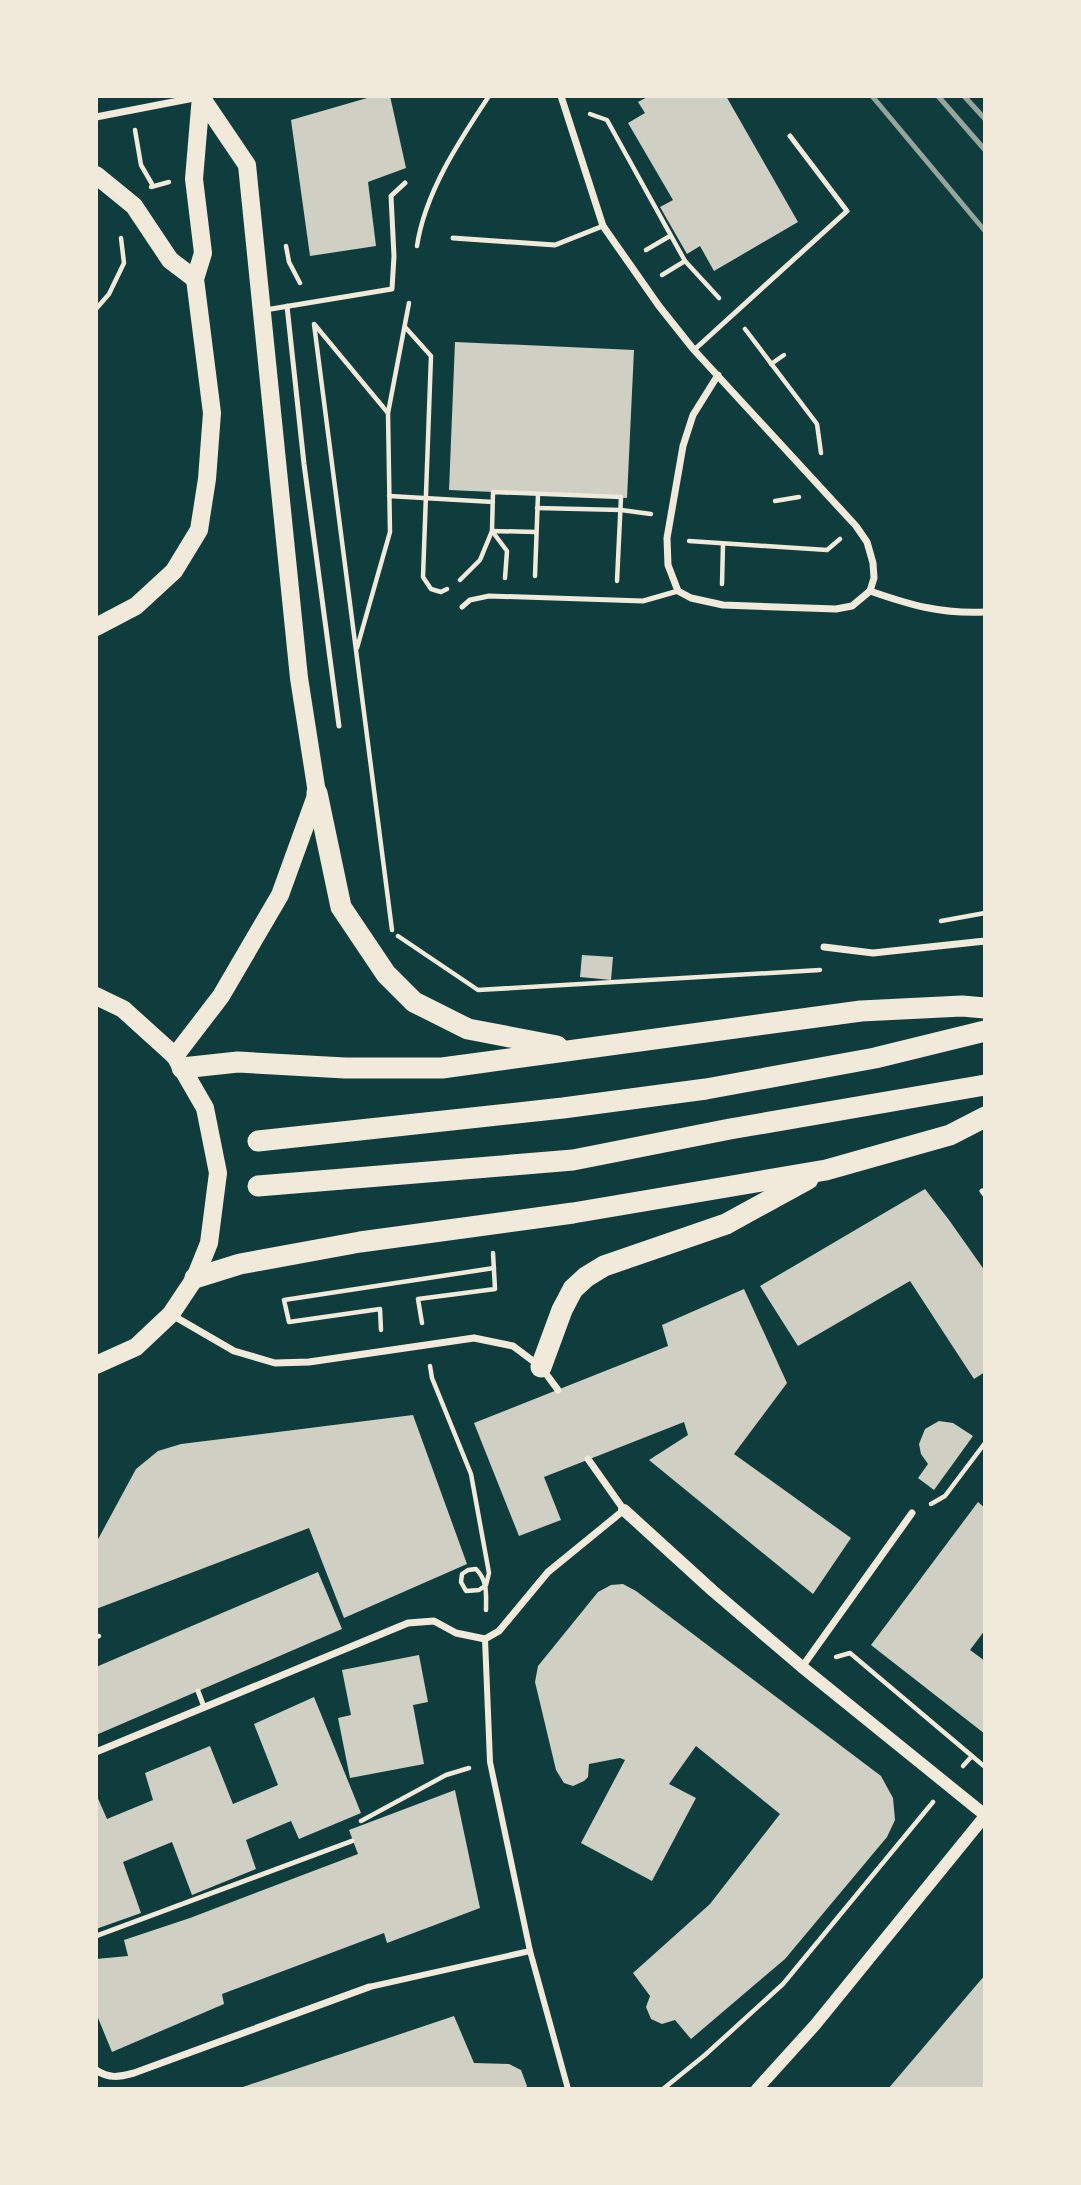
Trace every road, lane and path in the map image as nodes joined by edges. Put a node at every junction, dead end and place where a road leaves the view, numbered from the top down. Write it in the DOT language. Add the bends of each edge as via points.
graph roads {
  1 [pos="201,96"];
  2 [pos="489,96"];
  3 [pos="561,96"];
  4 [pos="132,111"];
  5 [pos="96,117"];
  6 [pos="607,120"];
  7 [pos="790,136"];
  8 [pos="96,175"];
  9 [pos="405,183"];
  10 [pos="153,185"];
  11 [pos="603,226"];
  12 [pos="453,239"];
  13 [pos="416,257"];
  14 [pos="289,262"];
  15 [pos="195,279"];
  16 [pos="715,293"];
  17 [pos="410,295"];
  18 [pos="310,302"];
  19 [pos="287,306"];
  20 [pos="261,310"];
  21 [pos="314,325"];
  22 [pos="405,327"];
  23 [pos="755,342"];
  24 [pos="694,350"];
  25 [pos="784,355"];
  26 [pos="771,364"];
  27 [pos="718,375"];
  28 [pos="388,413"];
  29 [pos="826,493"];
  30 [pos="538,494"];
  31 [pos="389,496"];
  32 [pos="426,498"];
  33 [pos="493,502"];
  34 [pos="537,508"];
  35 [pos="621,510"];
  36 [pos="670,516"];
  37 [pos="856,526"];
  38 [pos="492,531"];
  39 [pos="536,532"];
  40 [pos="667,538"];
  41 [pos="723,544"];
  42 [pos="678,591"];
  43 [pos="870,591"];
  44 [pos="504,596"];
  45 [pos="535,598"];
  46 [pos="616,601"];
  47 [pos="708,603"];
  48 [pos="462,607"];
  49 [pos="985,612"];
  50 [pos="96,627"];
  51 [pos="356,652"];
  52 [pos="339,726"];
  53 [pos="317,793"];
  54 [pos="985,941"];
  55 [pos="824,947"];
  56 [pos="819,971"];
  57 [pos="96,996"];
  58 [pos="985,1008"];
  59 [pos="985,1031"];
  60 [pos="572,1049"];
  61 [pos="178,1062"];
  62 [pos="985,1085"];
  63 [pos="985,1117"];
  64 [pos="258,1141"];
  65 [pos="826,1170"];
  66 [pos="258,1186"];
  67 [pos="492,1241"];
  68 [pos="494,1268"];
  69 [pos="195,1278"];
  70 [pos="380,1309"];
  71 [pos="171,1314"];
  72 [pos="423,1325"];
  73 [pos="96,1365"];
  74 [pos="430,1365"];
  75 [pos="541,1367"];
  76 [pos="558,1390"];
  77 [pos="985,1443"];
  78 [pos="588,1459"];
  79 [pos="624,1510"];
  80 [pos="912,1513"];
  81 [pos="487,1590"];
  82 [pos="485,1639"];
  83 [pos="802,1667"];
  84 [pos="198,1690"];
  85 [pos="204,1707"];
  86 [pos="96,1752"];
  87 [pos="985,1767"];
  88 [pos="446,1775"];
  89 [pos="948,1785"];
  90 [pos="985,1815"];
  91 [pos="352,1842"];
  92 [pos="96,1936"];
  93 [pos="530,1951"];
  94 [pos="369,1987"];
  95 [pos="99,2072"];
  96 [pos="568,2089"];
  97 [pos="663,2089"];
  98 [pos="757,2089"];
  1 -- 4 [label="street"];
  1 -- 15 [label="main road" via="194,179 203,253"];
  1 -- 20 [label="main road" via="247,165"];
  2 -- 13 [label="path" via="451,154 420,230"];
  3 -- 11 [label="street"];
  4 -- 5 [label="street"];
  4 -- 10 [label="path" via="141,165"];
  6 -- 16 [label="path" via="685,261"];
  7 -- 24 [label="lane" via="847,211"];
  8 -- 15 [label="main road" via="134,206 170,260"];
  9 -- 18 [label="lane" via="391,196 391,289"];
  11 -- 12 [label="lane" via="555,245"];
  11 -- 24 [label="street"];
  14 -- 18 [label="path"];
  15 -- 50 [label="main road" via="212,414 199,530 174,571 136,606"];
  17 -- 22 [label="path"];
  18 -- 19 [label="lane"];
  18 -- 21 [label="path"];
  19 -- 20 [label="lane"];
  19 -- 52 [label="lane"];
  20 -- 53 [label="main road" via="299,678"];
  21 -- 28 [label="path"];
  21 -- 51 [label="path"];
  22 -- 28 [label="path"];
  22 -- 32 [label="path" via="431,356"];
  23 -- 26 [label="path"];
  24 -- 27 [label="street"];
  25 -- 26 [label="path"];
  26 -- 29 [label="path" via="817,424"];
  27 -- 29 [label="street"];
  27 -- 36 [label="street" via="693,415"];
  28 -- 31 [label="path"];
  29 -- 37 [label="street"];
  30 -- 33 [label="path" via="493,492"];
  30 -- 34 [label="path"];
  30 -- 35 [label="path" via="621,497"];
  31 -- 32 [label="path"];
  31 -- 51 [label="path" via="390,532"];
  32 -- 33 [label="path"];
  32 -- 38 [label="path" via="423,577 430,589 441,592 461,579 480,560"];
  33 -- 38 [label="path"];
  34 -- 35 [label="path"];
  34 -- 39 [label="path"];
  35 -- 36 [label="path"];
  35 -- 46 [label="path"];
  36 -- 40 [label="street"];
  37 -- 41 [label="path" via="827,550"];
  37 -- 43 [label="street" via="873,563"];
  38 -- 39 [label="path"];
  38 -- 44 [label="path" via="507,551"];
  39 -- 45 [label="path"];
  40 -- 41 [label="path"];
  40 -- 42 [label="street" via="668,565"];
  41 -- 47 [label="path" via="722,592"];
  42 -- 46 [label="lane" via="643,601"];
  42 -- 47 [label="street"];
  43 -- 47 [label="street" via="852,606 836,609"];
  43 -- 49 [label="street" via="938,611"];
  44 -- 45 [label="lane"];
  44 -- 48 [label="lane" via="470,600"];
  45 -- 46 [label="lane"];
  51 -- 56 [label="path" via="393,932 478,990"];
  53 -- 60 [label="highway" via="341,908 386,974 414,1002 468,1029"];
  53 -- 61 [label="main road" via="280,895"];
  54 -- 55 [label="street" via="873,953"];
  57 -- 61 [label="main road" via="123,1009"];
  58 -- 60 [label="highway" via="861,1011"];
  59 -- 64 [label="highway" via="875,1058 706,1089"];
  60 -- 61 [label="highway" via="442,1068"];
  61 -- 69 [label="main road" via="205,1108 218,1173 209,1243"];
  62 -- 66 [label="highway" via="573,1160"];
  63 -- 65 [label="highway" via="950,1135"];
  65 -- 69 [label="highway" via="347,1245 240,1264"];
  65 -- 75 [label="highway" via="726,1224 604,1266 586,1277 562,1310"];
  67 -- 68 [label="path"];
  68 -- 70 [label="path" via="284,1300 289,1322"];
  68 -- 72 [label="path" via="495,1289 418,1299"];
  69 -- 71 [label="main road"];
  71 -- 73 [label="main road" via="136,1347"];
  71 -- 75 [label="street" via="234,1351 275,1363 474,1338 513,1346"];
  74 -- 81 [label="path" via="471,1474 489,1573 486,1585 479,1590 466,1591 461,1582 463,1574 477,1569 482,1575 485,1583"];
  75 -- 76 [label="street"];
  77 -- 80 [label="path" via="945,1496"];
  78 -- 79 [label="street"];
  79 -- 82 [label="street" via="548,1572 499,1632"];
  79 -- 83 [label="street"];
  80 -- 83 [label="street"];
  82 -- 85 [label="street" via="456,1633 435,1621 408,1623"];
  82 -- 93 [label="street" via="490,1762"];
  83 -- 87 [label="path" via="850,1653"];
  83 -- 89 [label="street"];
  84 -- 85 [label="lane"];
  85 -- 86 [label="street"];
  88 -- 91 [label="path" via="352,1825"];
  89 -- 90 [label="street"];
  89 -- 97 [label="path" via="783,1984"];
  90 -- 98 [label="street" via="815,2025"];
  91 -- 92 [label="lane"];
  93 -- 94 [label="street"];
  93 -- 96 [label="street"];
  94 -- 95 [label="street" via="134,2073 117,2077"];
}
